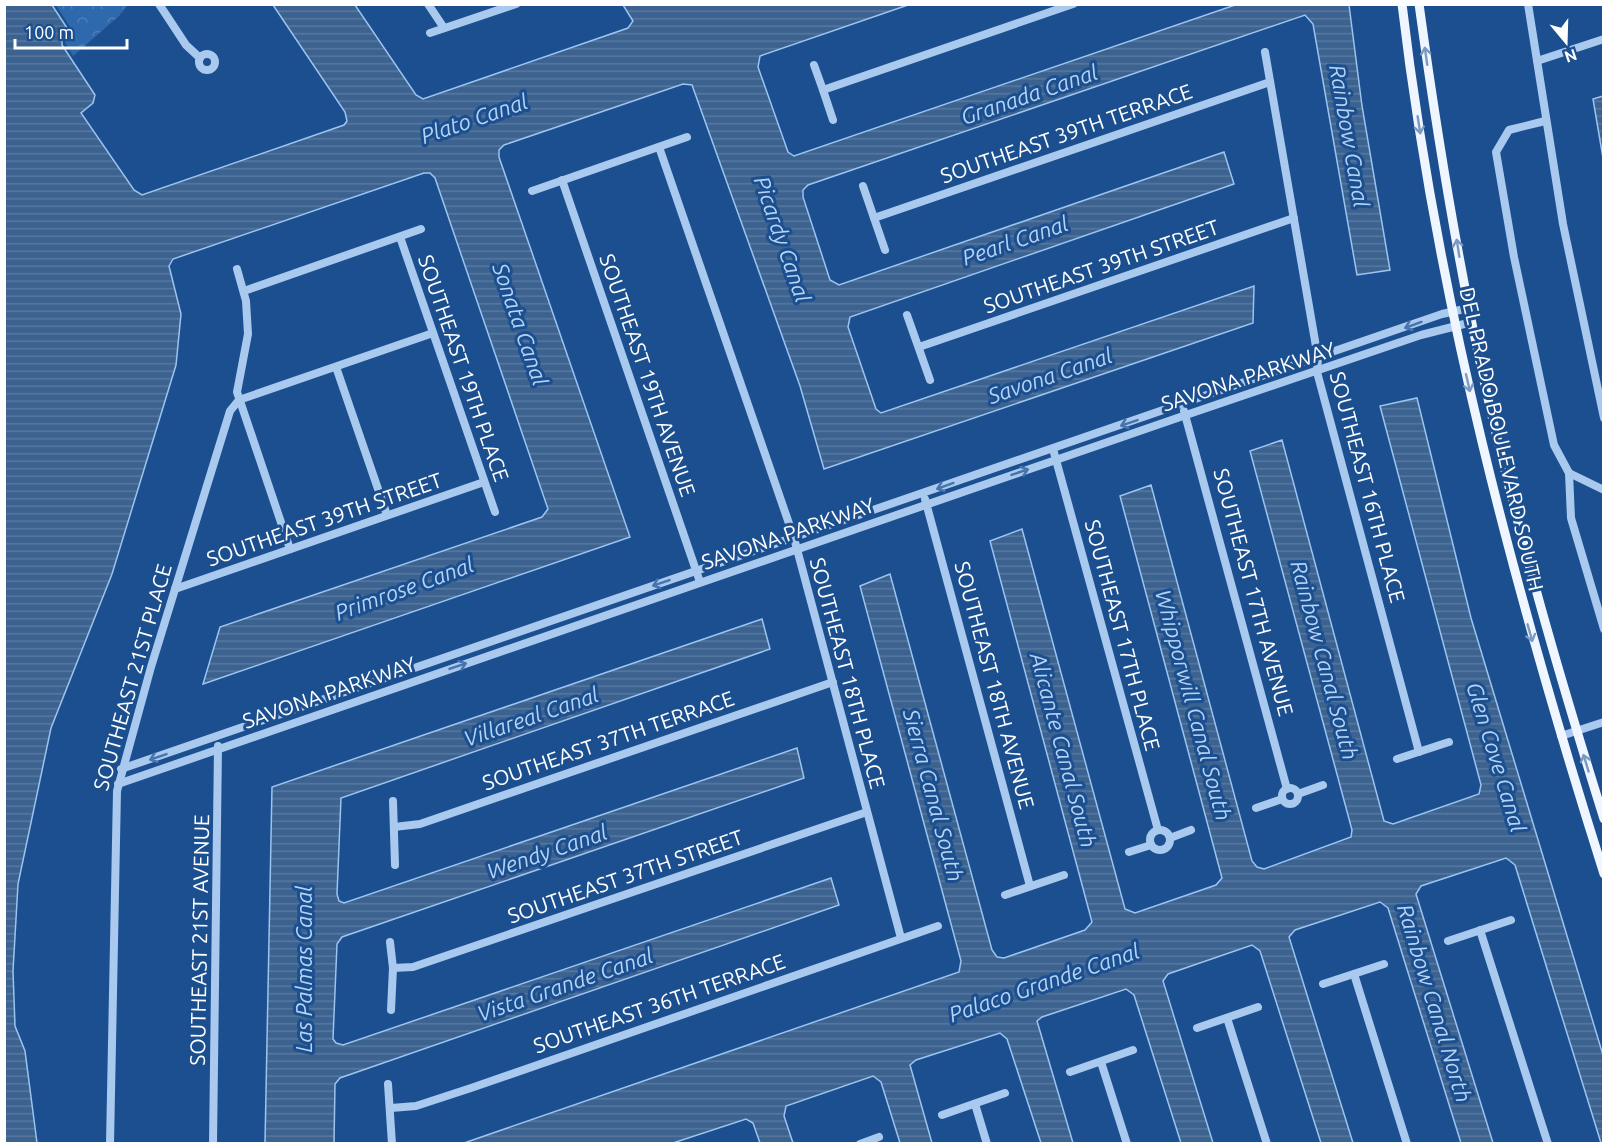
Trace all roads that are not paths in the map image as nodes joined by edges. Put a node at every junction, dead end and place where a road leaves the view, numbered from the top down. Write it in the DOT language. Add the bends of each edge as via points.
graph roads {
  1 [pos="159,4"];
  2 [pos="428,4"];
  3 [pos="516,4"];
  4 [pos="1073,4"];
  5 [pos="1402,4"];
  6 [pos="1419,4"];
  7 [pos="1528,4"];
  8 [pos="444,28"];
  9 [pos="430,33"];
  10 [pos="1604,39"];
  11 [pos="1265,52"];
  12 [pos="200,58"];
  13 [pos="1537,62"];
  14 [pos="814,64"];
  15 [pos="1270,82"];
  16 [pos="823,90"];
  17 [pos="833,120"];
  18 [pos="1545,121"];
  19 [pos="687,138"];
  20 [pos="659,147"];
  21 [pos="562,180"];
  22 [pos="863,186"];
  23 [pos="532,190"];
  24 [pos="874,218"];
  25 [pos="1294,218"];
  26 [pos="421,229"];
  27 [pos="400,237"];
  28 [pos="885,250"];
  29 [pos="237,269"];
  30 [pos="244,291"];
  31 [pos="1469,308"];
  32 [pos="1452,311"];
  33 [pos="908,315"];
  34 [pos="1472,322"];
  35 [pos="1455,326"];
  36 [pos="433,333"];
  37 [pos="919,347"];
  38 [pos="1318,358"];
  39 [pos="336,367"];
  40 [pos="1317,372"];
  41 [pos="930,380"];
  42 [pos="238,400"];
  43 [pos="1182,405"];
  44 [pos="1186,415"];
  45 [pos="1604,418"];
  46 [pos="1053,449"];
  47 [pos="1056,460"];
  48 [pos="1569,473"];
  49 [pos="484,482"];
  50 [pos="1604,490"];
  51 [pos="924,494"];
  52 [pos="926,504"];
  53 [pos="495,512"];
  54 [pos="387,515"];
  55 [pos="794,538"];
  56 [pos="290,549"];
  57 [pos="796,549"];
  58 [pos="697,571"];
  59 [pos="700,582"];
  60 [pos="175,589"];
  61 [pos="1604,629"];
  62 [pos="479,646"];
  63 [pos="482,658"];
  64 [pos="832,682"];
  65 [pos="1604,722"];
  66 [pos="1576,732"];
  67 [pos="1561,736"];
  68 [pos="215,737"];
  69 [pos="1449,742"];
  70 [pos="219,750"];
  71 [pos="1419,752"];
  72 [pos="1397,759"];
  73 [pos="121,769"];
  74 [pos="118,784"];
  75 [pos="1323,785"];
  76 [pos="1287,789"];
  77 [pos="1298,794"];
  78 [pos="1282,799"];
  79 [pos="393,801"];
  80 [pos="1256,808"];
  81 [pos="867,812"];
  82 [pos="1604,819"];
  83 [pos="394,827"];
  84 [pos="1158,830"];
  85 [pos="1191,830"];
  86 [pos="1170,838"];
  87 [pos="1151,845"];
  88 [pos="1129,852"];
  89 [pos="1600,857"];
  90 [pos="395,865"];
  91 [pos="1604,874"];
  92 [pos="1064,875"];
  93 [pos="1030,886"];
  94 [pos="1005,894"];
  95 [pos="1512,920"];
  96 [pos="938,926"];
  97 [pos="1480,930"];
  98 [pos="901,938"];
  99 [pos="1448,941"];
  100 [pos="390,942"];
  101 [pos="1384,964"];
  102 [pos="393,968"];
  103 [pos="1354,974"];
  104 [pos="1323,984"];
  105 [pos="1258,1007"];
  106 [pos="391,1010"];
  107 [pos="1227,1018"];
  108 [pos="1197,1028"];
  109 [pos="1133,1050"];
  110 [pos="1101,1062"];
  111 [pos="1070,1072"];
  112 [pos="388,1084"];
  113 [pos="1005,1093"];
  114 [pos="975,1104"];
  115 [pos="391,1108"];
  116 [pos="942,1115"];
  117 [pos="879,1137"];
  118 [pos="110,1143"];
  119 [pos="213,1143"];
  120 [pos="392,1143"];
  121 [pos="860,1143"];
  122 [pos="987,1143"];
  123 [pos="1127,1143"];
  124 [pos="1267,1143"];
  125 [pos="1407,1143"];
  126 [pos="1548,1143"];
  1 -- 12 [label="street" via="186,45"];
  2 -- 8 [label="street"];
  3 -- 8 [label="street"];
  4 -- 16 [label="street"];
  5 -- 32 [label="main road, DEL PRADO BOULEVARD SOUTH, one-way"];
  31 -- 6 [label="main road, DEL PRADO BOULEVARD SOUTH, one-way"];
  7 -- 13 [label="street"];
  8 -- 9 [label="street"];
  10 -- 13 [label="street"];
  11 -- 15 [label="street, SOUTHEAST 16TH PLACE"];
  13 -- 18 [label="street"];
  14 -- 16 [label="street"];
  15 -- 24 [label="street, SOUTHEAST 39TH TERRACE"];
  15 -- 25 [label="street, SOUTHEAST 16TH PLACE"];
  16 -- 17 [label="street"];
  18 -- 45 [label="street" via="1572,273"];
  18 -- 48 [label="street" via="1509,130 1496,152 1554,446"];
  19 -- 20 [label="street"];
  20 -- 21 [label="street"];
  20 -- 55 [label="street, SOUTHEAST 18TH PLACE"];
  21 -- 23 [label="street"];
  21 -- 58 [label="street, SOUTHEAST 19TH AVENUE"];
  22 -- 24 [label="street"];
  24 -- 28 [label="street"];
  25 -- 37 [label="street, SOUTHEAST 39TH STREET"];
  25 -- 38 [label="street, SOUTHEAST 16TH PLACE"];
  26 -- 27 [label="street"];
  27 -- 30 [label="street"];
  27 -- 36 [label="street, SOUTHEAST 19TH PLACE"];
  29 -- 30 [label="street, SOUTHEAST 21ST PLACE"];
  30 -- 42 [label="street, SOUTHEAST 21ST PLACE" via="248,334 237,386"];
  31 -- 32 [label="street, SAVONA PARKWAY"];
  31 -- 34 [label="main road, DEL PRADO BOULEVARD SOUTH"];
  32 -- 35 [label="main road, DEL PRADO BOULEVARD SOUTH"];
  32 -- 38 [label="street, SAVONA PARKWAY, one-way"];
  33 -- 37 [label="street"];
  34 -- 35 [label="street, SAVONA PARKWAY"];
  34 -- 66 [label="main road, DEL PRADO BOULEVARD SOUTH" via="1522,541"];
  35 -- 40 [label="street, SAVONA PARKWAY"];
  35 -- 67 [label="main road, DEL PRADO BOULEVARD SOUTH, one-way" via="1518,590"];
  36 -- 39 [label="street"];
  36 -- 49 [label="street, SOUTHEAST 19TH PLACE"];
  37 -- 41 [label="street"];
  38 -- 40 [label="street, SOUTHEAST 16TH PLACE"];
  38 -- 43 [label="street, SAVONA PARKWAY"];
  39 -- 42 [label="street"];
  39 -- 54 [label="street"];
  40 -- 44 [label="street, SAVONA PARKWAY"];
  40 -- 71 [label="street, SOUTHEAST 16TH PLACE"];
  42 -- 56 [label="street"];
  42 -- 60 [label="street, SOUTHEAST 21ST PLACE" via="230,411"];
  43 -- 44 [label="street, SOUTHEAST 17TH AVENUE"];
  43 -- 46 [label="street, SAVONA PARKWAY, one-way"];
  44 -- 47 [label="street, SAVONA PARKWAY"];
  44 -- 76 [label="street, SOUTHEAST 17TH AVENUE"];
  46 -- 47 [label="street, SOUTHEAST 17TH PLACE"];
  46 -- 51 [label="street, SAVONA PARKWAY, one-way"];
  52 -- 47 [label="street, SAVONA PARKWAY, one-way"];
  47 -- 84 [label="street, SOUTHEAST 17TH PLACE"];
  48 -- 50 [label="street"];
  48 -- 61 [label="street" via="1571,518"];
  49 -- 53 [label="street, SOUTHEAST 19TH PLACE"];
  49 -- 54 [label="street, SOUTHEAST 39TH STREET"];
  51 -- 52 [label="street, SOUTHEAST 18TH AVENUE"];
  51 -- 55 [label="street, SAVONA PARKWAY"];
  52 -- 57 [label="street, SAVONA PARKWAY"];
  52 -- 93 [label="street, SOUTHEAST 18TH AVENUE"];
  54 -- 56 [label="street, SOUTHEAST 39TH STREET"];
  55 -- 57 [label="street, SOUTHEAST 18TH PLACE"];
  55 -- 58 [label="street, SAVONA PARKWAY"];
  56 -- 60 [label="street, SOUTHEAST 39TH STREET"];
  57 -- 59 [label="street, SAVONA PARKWAY"];
  57 -- 64 [label="street, SOUTHEAST 18TH PLACE"];
  58 -- 59 [label="street, SOUTHEAST 19TH AVENUE"];
  58 -- 62 [label="street, SAVONA PARKWAY, one-way"];
  59 -- 63 [label="street, SAVONA PARKWAY"];
  60 -- 73 [label="street, SOUTHEAST 21ST PLACE"];
  62 -- 63 [label="street"];
  62 -- 68 [label="street, SAVONA PARKWAY"];
  70 -- 63 [label="street, SAVONA PARKWAY, one-way"];
  64 -- 81 [label="street, SOUTHEAST 18TH PLACE"];
  64 -- 83 [label="street, SOUTHEAST 37TH TERRACE" via="420,824"];
  65 -- 66 [label="street"];
  66 -- 67 [label="street"];
  82 -- 66 [label="main road, DEL PRADO BOULEVARD SOUTH, one-way"];
  67 -- 89 [label="main road, DEL PRADO BOULEVARD SOUTH"];
  68 -- 70 [label="street, SOUTHEAST 21ST AVENUE"];
  68 -- 73 [label="street, SAVONA PARKWAY, one-way"];
  69 -- 71 [label="street"];
  70 -- 74 [label="street, SAVONA PARKWAY"];
  70 -- 119 [label="street, SOUTHEAST 21ST AVENUE"];
  71 -- 72 [label="street"];
  73 -- 74 [label="street, SOUTHEAST 21ST PLACE"];
  74 -- 118 [label="street, SOUTHEAST 21ST PLACE"];
  75 -- 77 [label="street"];
  76 -- 77 [label="street"];
  76 -- 78 [label="street"];
  77 -- 78 [label="street" via="1292,804"];
  78 -- 80 [label="street"];
  79 -- 83 [label="street"];
  81 -- 98 [label="street, SOUTHEAST 18TH PLACE"];
  81 -- 102 [label="street, SOUTHEAST 37TH STREET" via="413,967"];
  83 -- 90 [label="street"];
  84 -- 86 [label="street" via="1167,832"];
  84 -- 87 [label="street" via="1151,836"];
  85 -- 86 [label="street"];
  86 -- 87 [label="street" via="1162,850"];
  87 -- 88 [label="street"];
  89 -- 91 [label="main road, DEL PRADO BOULEVARD SOUTH"];
  92 -- 93 [label="street"];
  93 -- 94 [label="street"];
  95 -- 97 [label="street"];
  96 -- 98 [label="street, SOUTHEAST 36TH TERRACE"];
  97 -- 99 [label="street"];
  97 -- 126 [label="street"];
  98 -- 115 [label="street, SOUTHEAST 36TH TERRACE" via="471,1088 416,1106"];
  100 -- 102 [label="street"];
  101 -- 103 [label="street"];
  102 -- 106 [label="street"];
  103 -- 104 [label="street"];
  103 -- 125 [label="street"];
  105 -- 107 [label="street"];
  107 -- 108 [label="street"];
  107 -- 124 [label="street"];
  109 -- 110 [label="street"];
  110 -- 111 [label="street"];
  110 -- 123 [label="street"];
  112 -- 115 [label="street"];
  113 -- 114 [label="street"];
  114 -- 116 [label="street"];
  114 -- 122 [label="street"];
  115 -- 120 [label="street"];
  117 -- 121 [label="street"];
}
